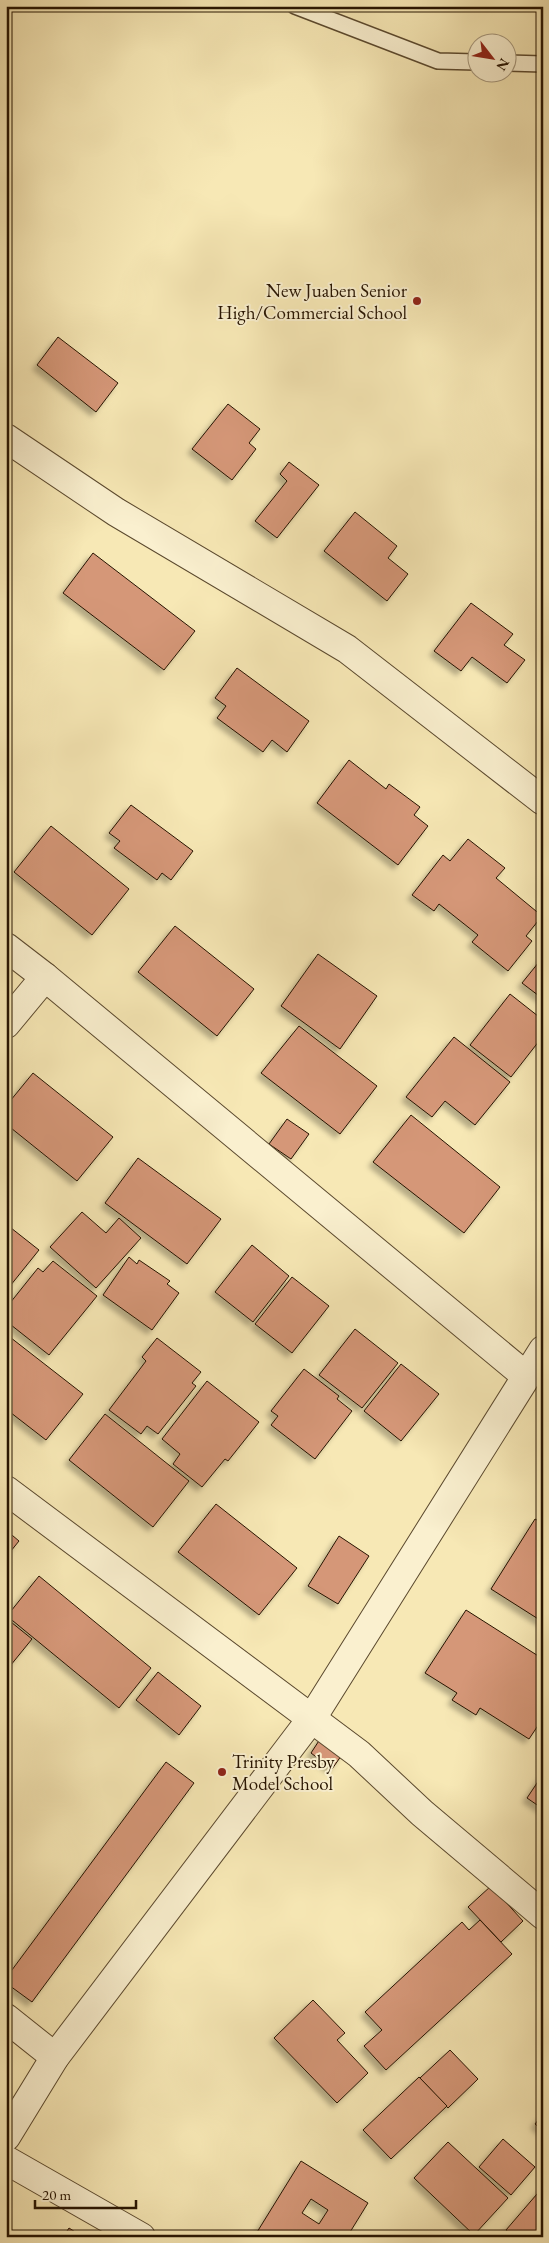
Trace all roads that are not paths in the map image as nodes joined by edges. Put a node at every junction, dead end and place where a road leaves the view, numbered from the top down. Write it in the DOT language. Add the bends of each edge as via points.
graph roads {
  1 [pos="295,6"];
  2 [pos="466,62"];
  3 [pos="516,63"];
  4 [pos="543,64"];
  5 [pos="6,438"];
  6 [pos="543,800"];
  7 [pos="6,947"];
  8 [pos="45,977"];
  9 [pos="6,1024"];
  10 [pos="543,1350"];
  11 [pos="526,1376"];
  12 [pos="6,1490"];
  13 [pos="312,1718"];
  14 [pos="543,1915"];
  15 [pos="6,2018"];
  16 [pos="55,2057"];
  17 [pos="6,2137"];
  18 [pos="6,2160"];
  19 [pos="141,2237"];
  1 -- 2 [label="lane" via="438,61"];
  3 -- 4 [label="lane"];
  5 -- 6 [label="street" via="116,512 347,649"];
  7 -- 8 [label="street"];
  8 -- 9 [label="street"];
  8 -- 11 [label="street"];
  10 -- 11 [label="street"];
  11 -- 13 [label="street"];
  12 -- 13 [label="street"];
  13 -- 14 [label="street" via="359,1754 422,1813"];
  13 -- 16 [label="street"];
  15 -- 16 [label="street"];
  16 -- 17 [label="street"];
  18 -- 19 [label="street"];
}
